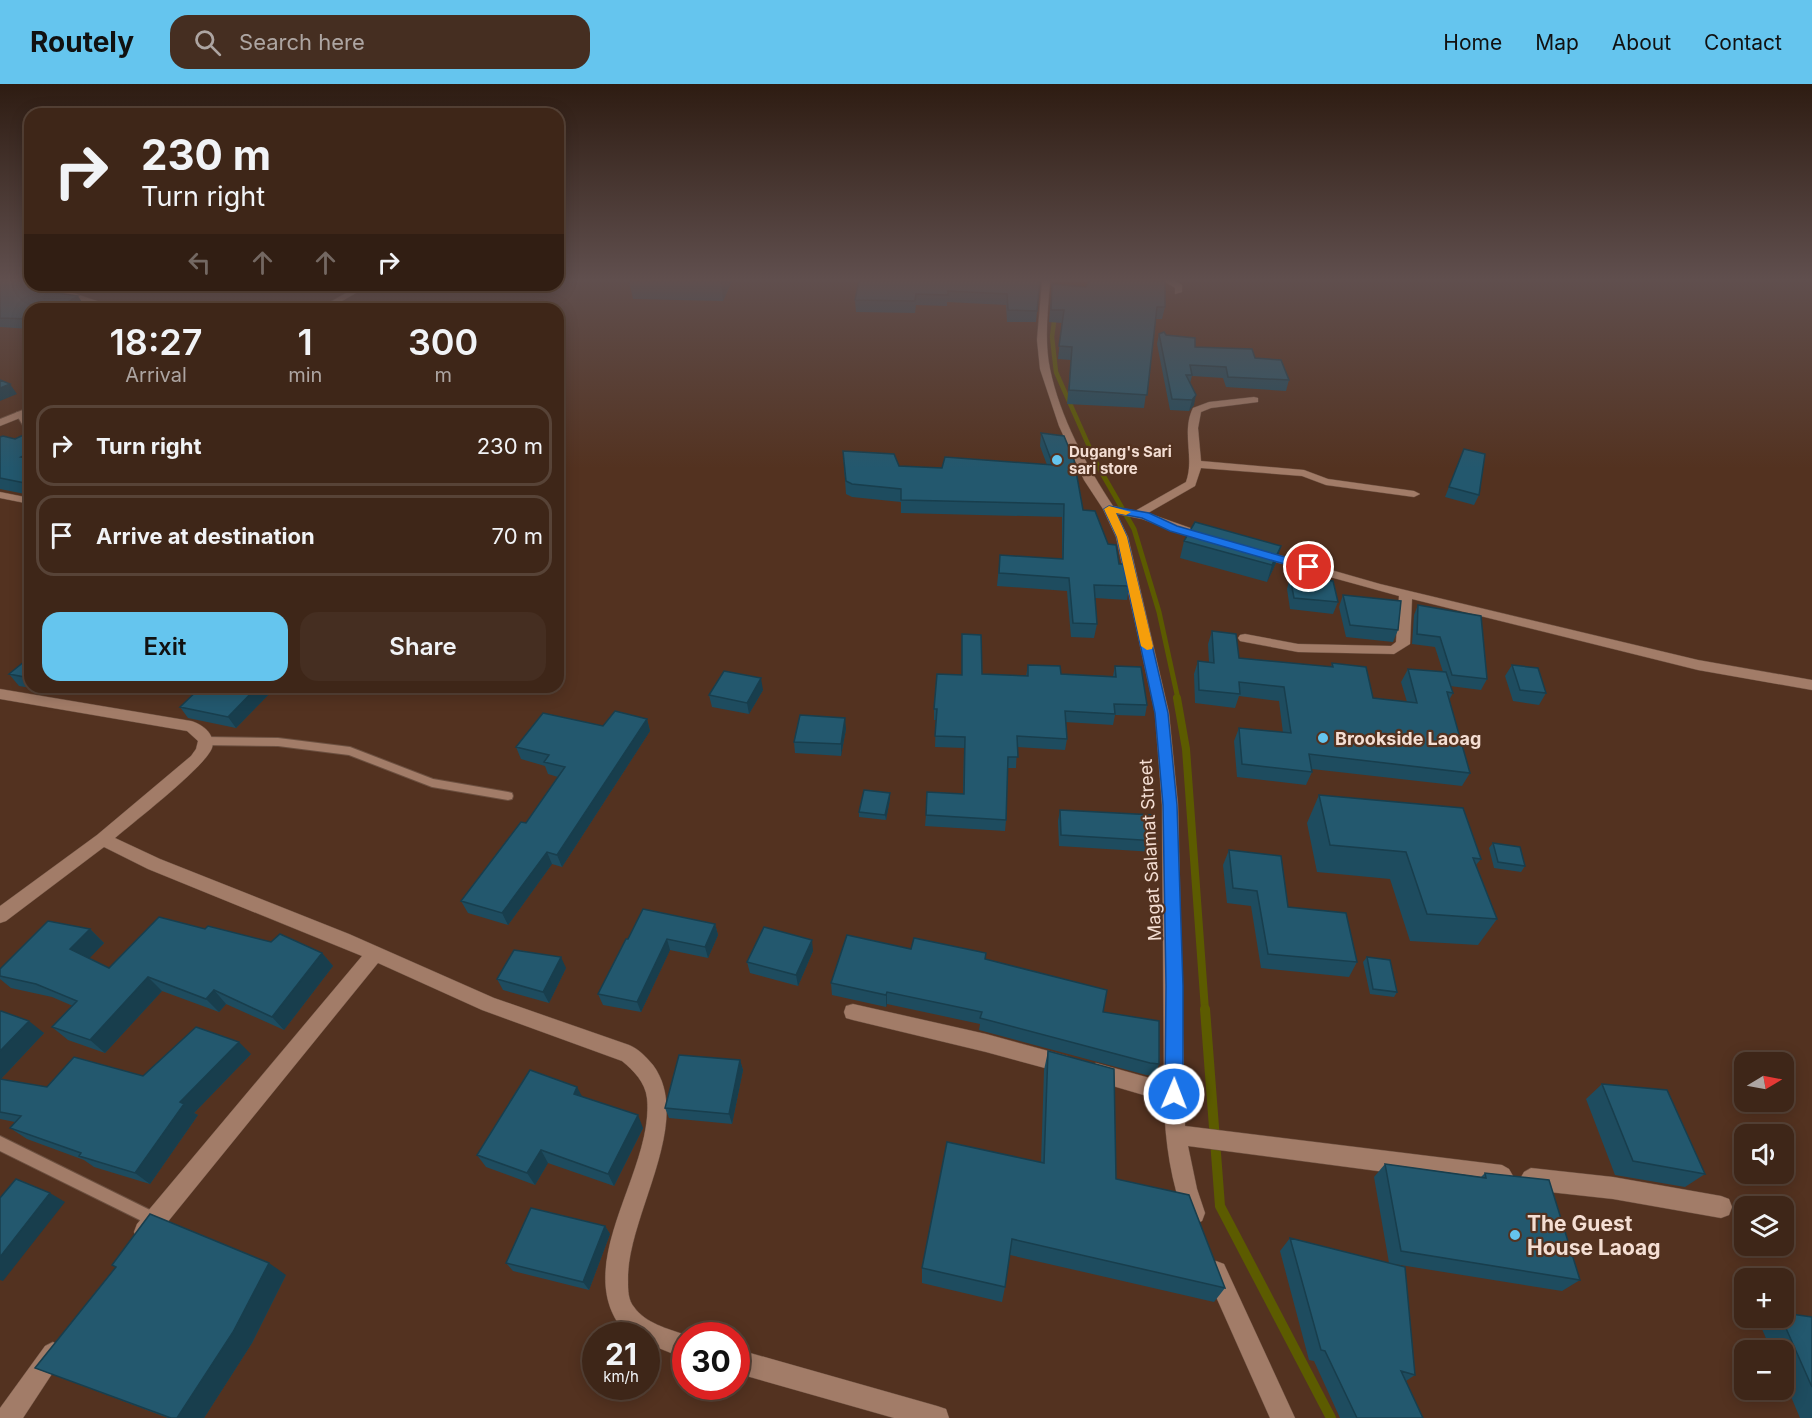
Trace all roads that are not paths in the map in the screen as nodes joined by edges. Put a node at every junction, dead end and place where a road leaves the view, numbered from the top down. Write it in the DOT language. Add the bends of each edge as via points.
graph roads {
  1 [pos="1042,343"];
  2 [pos="1254,400"];
  3 [pos="24,412"];
  4 [pos="0,423"];
  5 [pos="1195,464"];
  6 [pos="1414,494"];
  7 [pos="0,495"];
  8 [pos="24,500"];
  9 [pos="1111,509"];
  10 [pos="1135,513"];
  11 [pos="1219,541"];
  12 [pos="1241,548"];
  13 [pos="1406,594"];
  14 [pos="1245,638"];
  15 [pos="1812,685"];
  16 [pos="0,694"];
  17 [pos="206,741"];
  18 [pos="508,796"];
  19 [pos="103,839"];
  20 [pos="0,916"];
  21 [pos="374,954"];
  22 [pos="854,1012"];
  23 [pos="1174,1094"];
  24 [pos="1175,1135"];
  25 [pos="0,1143"];
  26 [pos="1721,1207"];
  27 [pos="155,1220"];
  28 [pos="1201,1233"];
  29 [pos="134,1246"];
  30 [pos="1208,1255"];
  31 [pos="66,1336"];
  32 [pos="672,1342"];
  33 [pos="750,1365"];
  34 [pos="8,1418"];
  35 [pos="937,1418"];
  36 [pos="1283,1418"];
  1 -- 9 [label="street, Magat Salamat Street" via="1045,369 1064,426 1090,480"];
  2 -- 5 [label="street" via="1197,410 1192,428"];
  3 -- 4 [label="street"];
  5 -- 6 [label="street" via="1304,473 1326,482"];
  5 -- 10 [label="street" via="1191,484"];
  7 -- 8 [label="street"];
  9 -- 10 [label="street"];
  9 -- 23 [label="street, Magat Salamat Street" via="1122,537 1162,713 1170,805"];
  10 -- 11 [label="street"];
  12 -- 13 [label="street"];
  13 -- 14 [label="street" via="1403,644 1394,650 1298,648"];
  13 -- 15 [label="street" via="1698,665"];
  16 -- 17 [label="street" via="191,726 200,730"];
  17 -- 18 [label="lane" via="278,742 350,751 432,783"];
  17 -- 19 [label="street" via="196,760"];
  19 -- 20 [label="street"];
  19 -- 21 [label="street" via="154,864"];
  21 -- 27 [label="street"];
  21 -- 32 [label="street" via="489,1004 629,1054 643,1067 653,1085 656,1115 616,1264 616,1294 624,1315 645,1331"];
  22 -- 23 [label="street" via="986,1042"];
  23 -- 24 [label="street, Magat Salamat Street"];
  24 -- 26 [label="street" via="1612,1188"];
  24 -- 28 [label="street, Magat Salamat Street" via="1186,1189"];
  25 -- 27 [label="lane"];
  27 -- 29 [label="street"];
  30 -- 36 [label="street"];
  31 -- 34 [label="street"];
  33 -- 35 [label="street"];
}
